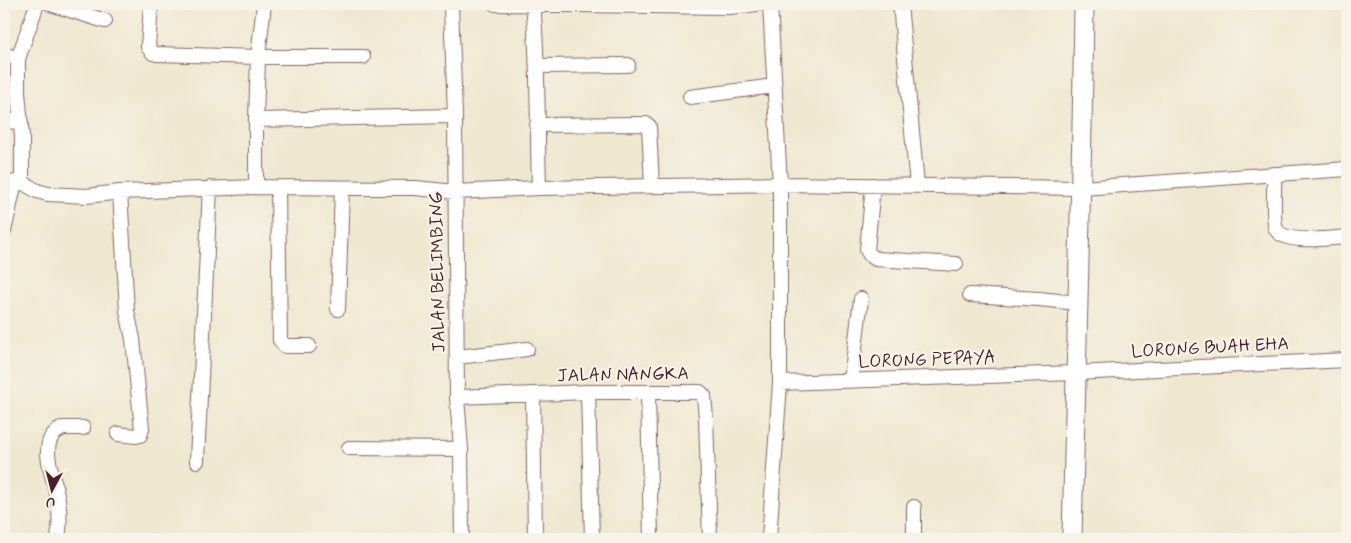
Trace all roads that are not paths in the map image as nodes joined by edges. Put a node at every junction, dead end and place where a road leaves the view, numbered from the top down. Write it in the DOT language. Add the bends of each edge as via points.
graph roads {
  1 [pos="37,4"];
  2 [pos="51,4"];
  3 [pos="151,4"];
  4 [pos="264,4"];
  5 [pos="451,4"];
  6 [pos="495,4"];
  7 [pos="532,4"];
  8 [pos="757,4"];
  9 [pos="770,4"];
  10 [pos="900,4"];
  11 [pos="1084,4"];
  12 [pos="105,21"];
  13 [pos="4,54"];
  14 [pos="258,57"];
  15 [pos="363,57"];
  16 [pos="18,59"];
  17 [pos="628,65"];
  18 [pos="537,66"];
  19 [pos="774,86"];
  20 [pos="690,97"];
  21 [pos="454,116"];
  22 [pos="4,120"];
  23 [pos="256,120"];
  24 [pos="21,123"];
  25 [pos="537,125"];
  26 [pos="1347,169"];
  27 [pos="1274,174"];
  28 [pos="13,182"];
  29 [pos="780,184"];
  30 [pos="917,185"];
  31 [pos="652,186"];
  32 [pos="873,186"];
  33 [pos="256,187"];
  34 [pos="210,188"];
  35 [pos="278,188"];
  36 [pos="342,188"];
  37 [pos="539,188"];
  38 [pos="1082,188"];
  39 [pos="120,192"];
  40 [pos="455,192"];
  41 [pos="4,231"];
  42 [pos="1347,237"];
  43 [pos="956,264"];
  44 [pos="970,295"];
  45 [pos="861,300"];
  46 [pos="1078,303"];
  47 [pos="338,309"];
  48 [pos="309,346"];
  49 [pos="527,349"];
  50 [pos="457,357"];
  51 [pos="1347,360"];
  52 [pos="1075,373"];
  53 [pos="851,380"];
  54 [pos="780,383"];
  55 [pos="588,392"];
  56 [pos="648,392"];
  57 [pos="533,394"];
  58 [pos="457,397"];
  59 [pos="83,428"];
  60 [pos="118,434"];
  61 [pos="349,448"];
  62 [pos="461,449"];
  63 [pos="196,462"];
  64 [pos="914,507"];
  65 [pos="58,539"];
  66 [pos="462,539"];
  67 [pos="535,539"];
  68 [pos="592,539"];
  69 [pos="652,539"];
  70 [pos="710,539"];
  71 [pos="769,539"];
  72 [pos="914,539"];
  73 [pos="1072,539"];
  1 -- 16 [label="street"];
  2 -- 12 [label="street"];
  3 -- 14 [label="street" via="148,47 153,53"];
  4 -- 14 [label="street"];
  5 -- 21 [label="street, JALAN BELIMBING"];
  6 -- 7 [label="street"];
  7 -- 8 [label="street" via="729,7"];
  7 -- 18 [label="street"];
  9 -- 19 [label="street"];
  10 -- 30 [label="street"];
  11 -- 38 [label="street"];
  13 -- 16 [label="street"];
  14 -- 15 [label="street"];
  14 -- 23 [label="street"];
  16 -- 24 [label="street"];
  17 -- 18 [label="street"];
  18 -- 25 [label="street"];
  19 -- 20 [label="street"];
  19 -- 29 [label="street"];
  21 -- 23 [label="street"];
  21 -- 40 [label="street, JALAN BELIMBING"];
  22 -- 24 [label="street"];
  23 -- 33 [label="street"];
  24 -- 28 [label="street"];
  25 -- 31 [label="street" via="646,124 649,126"];
  25 -- 37 [label="street"];
  26 -- 27 [label="street"];
  27 -- 38 [label="street"];
  27 -- 42 [label="street" via="1275,226 1281,234 1292,238"];
  28 -- 39 [label="street" via="48,194 87,196"];
  28 -- 41 [label="street"];
  29 -- 31 [label="street"];
  29 -- 32 [label="street"];
  29 -- 54 [label="street"];
  30 -- 32 [label="street"];
  30 -- 38 [label="street"];
  31 -- 37 [label="street"];
  32 -- 43 [label="street" via="867,250 870,255 876,259"];
  33 -- 34 [label="street"];
  33 -- 35 [label="street"];
  34 -- 39 [label="street"];
  34 -- 63 [label="street"];
  35 -- 36 [label="street"];
  35 -- 48 [label="street" via="280,340 285,346"];
  36 -- 40 [label="street" via="415,188"];
  36 -- 47 [label="street"];
  37 -- 40 [label="street"];
  38 -- 46 [label="street"];
  39 -- 60 [label="street" via="127,311 142,429 136,436"];
  40 -- 50 [label="street, JALAN BELIMBING"];
  44 -- 46 [label="street"];
  45 -- 53 [label="street"];
  46 -- 52 [label="street"];
  49 -- 50 [label="street"];
  50 -- 58 [label="street, JALAN BELIMBING"];
  51 -- 52 [label="street, LORONG BUAH EHA"];
  52 -- 53 [label="street, LORONG PEPAYA"];
  52 -- 73 [label="street"];
  53 -- 54 [label="street, LORONG PEPAYA"];
  54 -- 71 [label="street"];
  55 -- 56 [label="street, JALAN NANGKA"];
  55 -- 57 [label="street, JALAN NANGKA"];
  55 -- 68 [label="street"];
  56 -- 69 [label="street"];
  56 -- 70 [label="street, JALAN NANGKA" via="697,391 704,396"];
  57 -- 58 [label="street, JALAN NANGKA"];
  57 -- 67 [label="street"];
  58 -- 62 [label="street, JALAN BELIMBING"];
  59 -- 65 [label="street" via="63,428 51,438 50,463 59,508"];
  61 -- 62 [label="street"];
  62 -- 66 [label="street, JALAN BELIMBING"];
  64 -- 72 [label="street"];
}
